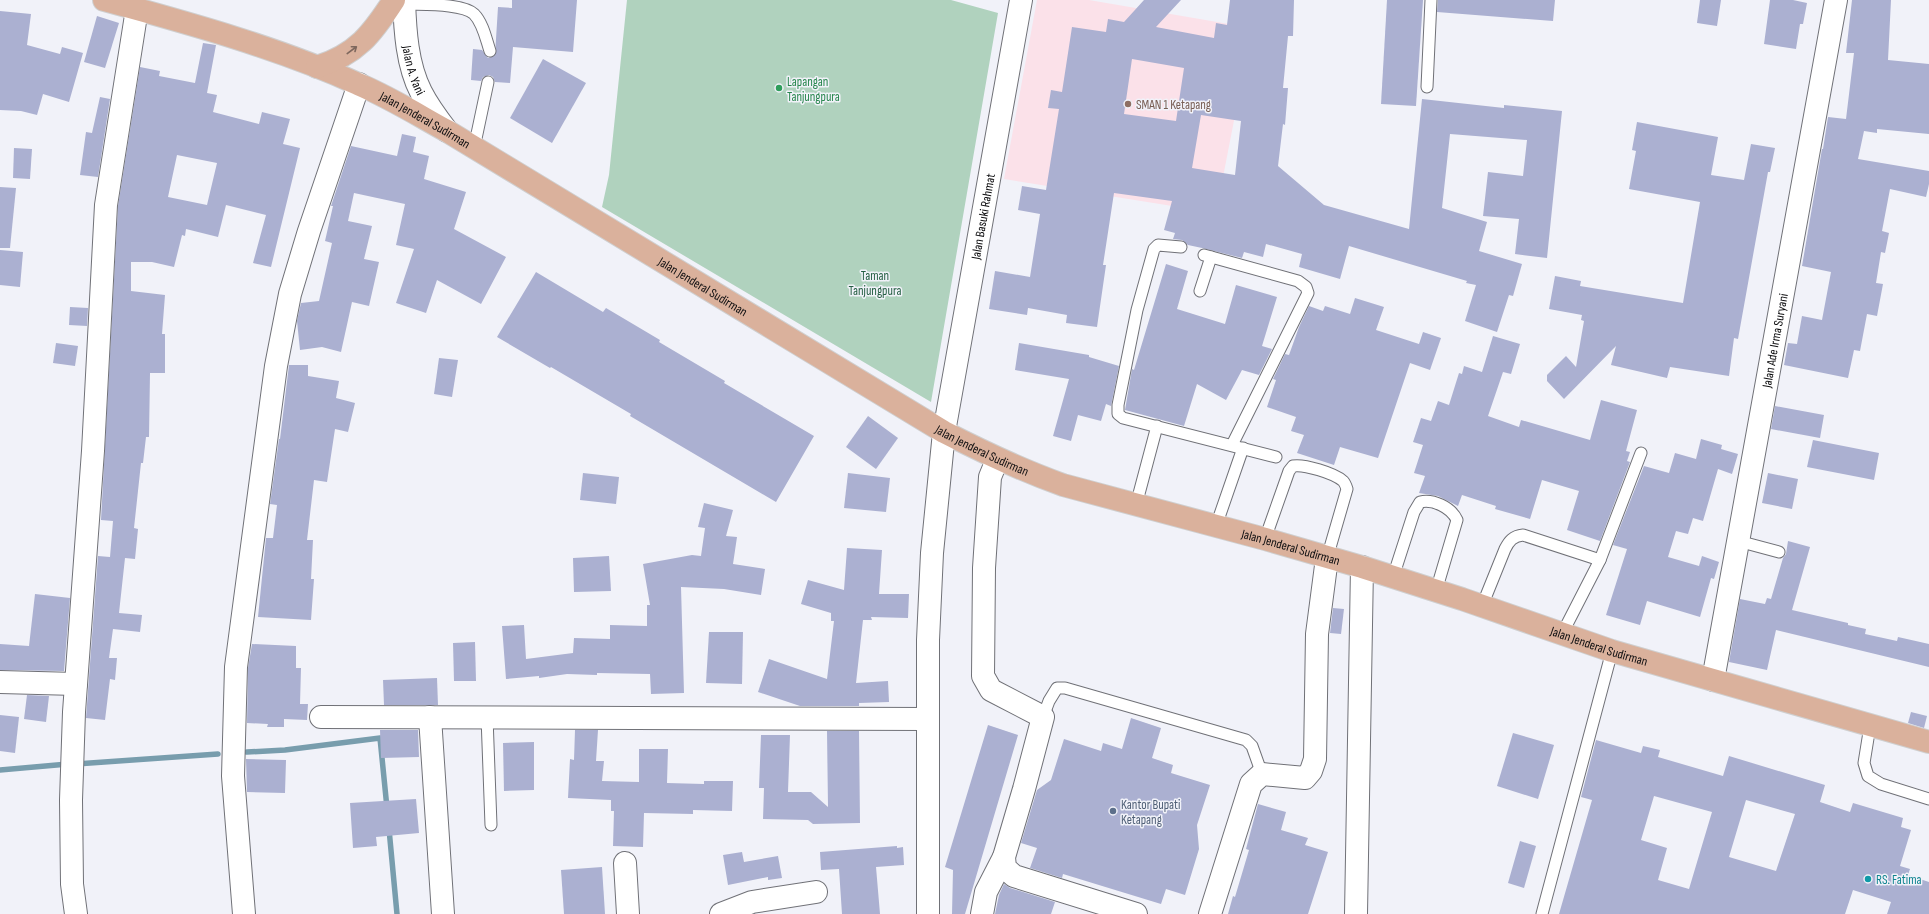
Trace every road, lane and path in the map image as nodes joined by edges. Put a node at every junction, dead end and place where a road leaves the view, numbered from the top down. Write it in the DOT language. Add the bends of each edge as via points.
graph roads {
  1 [pos="104,0"];
  2 [pos="1021,0"];
  3 [pos="1431,0"];
  4 [pos="1836,0"];
  5 [pos="401,1"];
  6 [pos="137,9"];
  7 [pos="490,51"];
  8 [pos="318,67"];
  9 [pos="488,82"];
  10 [pos="360,84"];
  11 [pos="1427,87"];
  12 [pos="447,131"];
  13 [pos="474,148"];
  14 [pos="1181,247"];
  15 [pos="1200,291"];
  16 [pos="1157,426"];
  17 [pos="944,432"];
  18 [pos="1237,447"];
  19 [pos="1642,454"];
  20 [pos="1276,457"];
  21 [pos="997,460"];
  22 [pos="1136,505"];
  23 [pos="1216,526"];
  24 [pos="1265,539"];
  25 [pos="1738,542"];
  26 [pos="1779,552"];
  27 [pos="1327,558"];
  28 [pos="1600,560"];
  29 [pos="1362,568"];
  30 [pos="1393,577"];
  31 [pos="1436,590"];
  32 [pos="1482,606"];
  33 [pos="1562,634"];
  34 [pos="1612,651"];
  35 [pos="1713,680"];
  36 [pos="0,682"];
  37 [pos="76,684"];
  38 [pos="321,717"];
  39 [pos="430,717"];
  40 [pos="487,717"];
  41 [pos="1043,717"];
  42 [pos="928,719"];
  43 [pos="1870,726"];
  44 [pos="1929,742"];
  45 [pos="1262,774"];
  46 [pos="1929,799"];
  47 [pos="491,825"];
  48 [pos="1004,857"];
  49 [pos="625,864"];
  50 [pos="816,892"];
  51 [pos="76,914"];
  52 [pos="244,914"];
  53 [pos="443,914"];
  54 [pos="628,914"];
  55 [pos="721,914"];
  56 [pos="928,914"];
  57 [pos="982,914"];
  58 [pos="1136,914"];
  59 [pos="1210,914"];
  60 [pos="1356,914"];
  61 [pos="1542,914"];
  1 -- 6 [label="main road, Jalan Jenderal Sudirman"];
  2 -- 17 [label="street, Jalan Basuki Rahmat"];
  3 -- 11 [label="lane"];
  4 -- 25 [label="street, Jalan Ade Irma Suryani"];
  5 -- 7 [label="lane" via="467,10 474,14 481,26"];
  8 -- 5 [label="main road, one-way" via="356,48"];
  5 -- 12 [label="street, Jalan A. Yani" via="413,71 420,91"];
  6 -- 8 [label="main road, Jalan Jenderal Sudirman"];
  6 -- 37 [label="street" via="106,205"];
  8 -- 10 [label="main road, Jalan Jenderal Sudirman"];
  9 -- 13 [label="lane"];
  10 -- 12 [label="main road, Jalan Jenderal Sudirman"];
  10 -- 52 [label="street" via="290,294 262,461 236,667 234,704 233,776"];
  12 -- 13 [label="main road, Jalan Jenderal Sudirman"];
  13 -- 17 [label="main road, Jalan Jenderal Sudirman"];
  14 -- 16 [label="lane" via="1158,245 1154,249 1137,310 1118,404 1118,414 1123,418"];
  15 -- 18 [label="lane" via="1208,256 1298,280 1306,287 1308,293"];
  16 -- 18 [label="lane"];
  16 -- 22 [label="lane"];
  17 -- 21 [label="main road, Jalan Jenderal Sudirman"];
  17 -- 42 [label="street, Jalan Basuki Rahmat" via="932,553"];
  18 -- 20 [label="lane"];
  18 -- 23 [label="lane"];
  19 -- 28 [label="lane"];
  21 -- 22 [label="main road, Jalan Jenderal Sudirman" via="1062,485"];
  21 -- 41 [label="street" via="990,477 984,568 984,676 991,690"];
  22 -- 23 [label="main road, Jalan Jenderal Sudirman"];
  23 -- 24 [label="main road, Jalan Jenderal Sudirman"];
  24 -- 27 [label="main road, Jalan Jenderal Sudirman"];
  24 -- 27 [label="lane" via="1289,471 1293,466 1301,465 1337,477 1344,482 1347,489"];
  25 -- 26 [label="lane"];
  25 -- 35 [label="street, Jalan Ade Irma Suryani"];
  27 -- 29 [label="main road, Jalan Jenderal Sudirman"];
  27 -- 45 [label="street" via="1317,634 1315,759 1311,771 1305,778"];
  28 -- 32 [label="lane" via="1518,535 1505,549"];
  28 -- 33 [label="lane"];
  29 -- 30 [label="main road, Jalan Jenderal Sudirman"];
  29 -- 60 [label="street"];
  30 -- 31 [label="main road, Jalan Jenderal Sudirman"];
  30 -- 31 [label="lane" via="1414,512 1420,502 1426,501 1446,507 1454,512 1457,520"];
  31 -- 32 [label="main road, Jalan Jenderal Sudirman"];
  32 -- 33 [label="main road, Jalan Jenderal Sudirman"];
  33 -- 34 [label="main road, Jalan Jenderal Sudirman"];
  34 -- 35 [label="main road, Jalan Jenderal Sudirman"];
  34 -- 61 [label="lane"];
  35 -- 43 [label="main road, Jalan Jenderal Sudirman"];
  36 -- 37 [label="street"];
  37 -- 51 [label="street" via="71,800 72,884"];
  38 -- 39 [label="street"];
  39 -- 40 [label="street"];
  39 -- 53 [label="street"];
  40 -- 42 [label="street"];
  40 -- 47 [label="lane"];
  41 -- 45 [label="lane" via="1048,701 1057,688 1065,688 1246,740 1252,746"];
  41 -- 48 [label="street"];
  42 -- 56 [label="street, Jalan Basuki Rahmat"];
  43 -- 44 [label="main road, Jalan Jenderal Sudirman"];
  43 -- 46 [label="lane" via="1864,763 1868,776 1881,784"];
  45 -- 59 [label="street" via="1251,784"];
  48 -- 57 [label="street" via="986,892"];
  48 -- 58 [label="street" via="1005,868 1014,876"];
  49 -- 54 [label="street"];
  50 -- 55 [label="street" via="752,902"];
}
